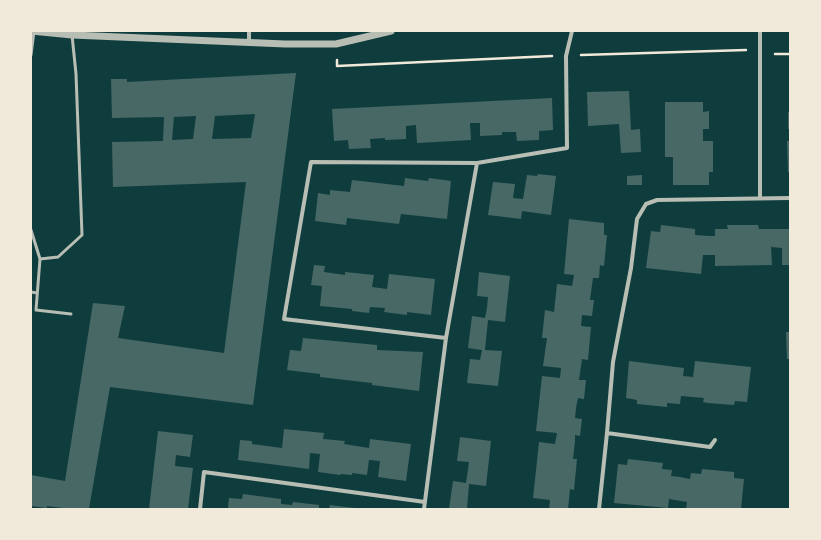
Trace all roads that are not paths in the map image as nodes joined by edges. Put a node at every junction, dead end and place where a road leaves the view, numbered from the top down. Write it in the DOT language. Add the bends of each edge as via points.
graph roads {
  1 [pos="31,31"];
  2 [pos="34,31"];
  3 [pos="249,31"];
  4 [pos="391,31"];
  5 [pos="572,31"];
  6 [pos="760,31"];
  7 [pos="72,35"];
  8 [pos="249,42"];
  9 [pos="31,55"];
  10 [pos="477,163"];
  11 [pos="760,198"];
  12 [pos="790,198"];
  13 [pos="31,230"];
  14 [pos="40,259"];
  15 [pos="31,292"];
  16 [pos="37,293"];
  17 [pos="71,314"];
  18 [pos="446,338"];
  19 [pos="607,433"];
  20 [pos="715,440"];
  21 [pos="425,502"];
  22 [pos="200,509"];
  23 [pos="424,509"];
  24 [pos="599,509"];
  1 -- 2 [label="street"];
  2 -- 7 [label="street"];
  2 -- 9 [label="lane"];
  3 -- 8 [label="street"];
  4 -- 8 [label="street" via="336,44"];
  5 -- 10 [label="street" via="566,56 567,148"];
  6 -- 11 [label="street"];
  7 -- 8 [label="street"];
  7 -- 14 [label="lane" via="76,74 82,235 58,258"];
  10 -- 18 [label="street"];
  10 -- 18 [label="street" via="311,162 284,319"];
  11 -- 12 [label="street"];
  11 -- 19 [label="street" via="657,200 646,204 637,219 631,268 612,362"];
  13 -- 14 [label="lane"];
  14 -- 16 [label="lane"];
  15 -- 16 [label="lane"];
  16 -- 17 [label="lane" via="36,310"];
  18 -- 21 [label="street"];
  19 -- 20 [label="street" via="710,447"];
  19 -- 24 [label="street"];
  21 -- 22 [label="street" via="204,472"];
  21 -- 23 [label="street"];
}
